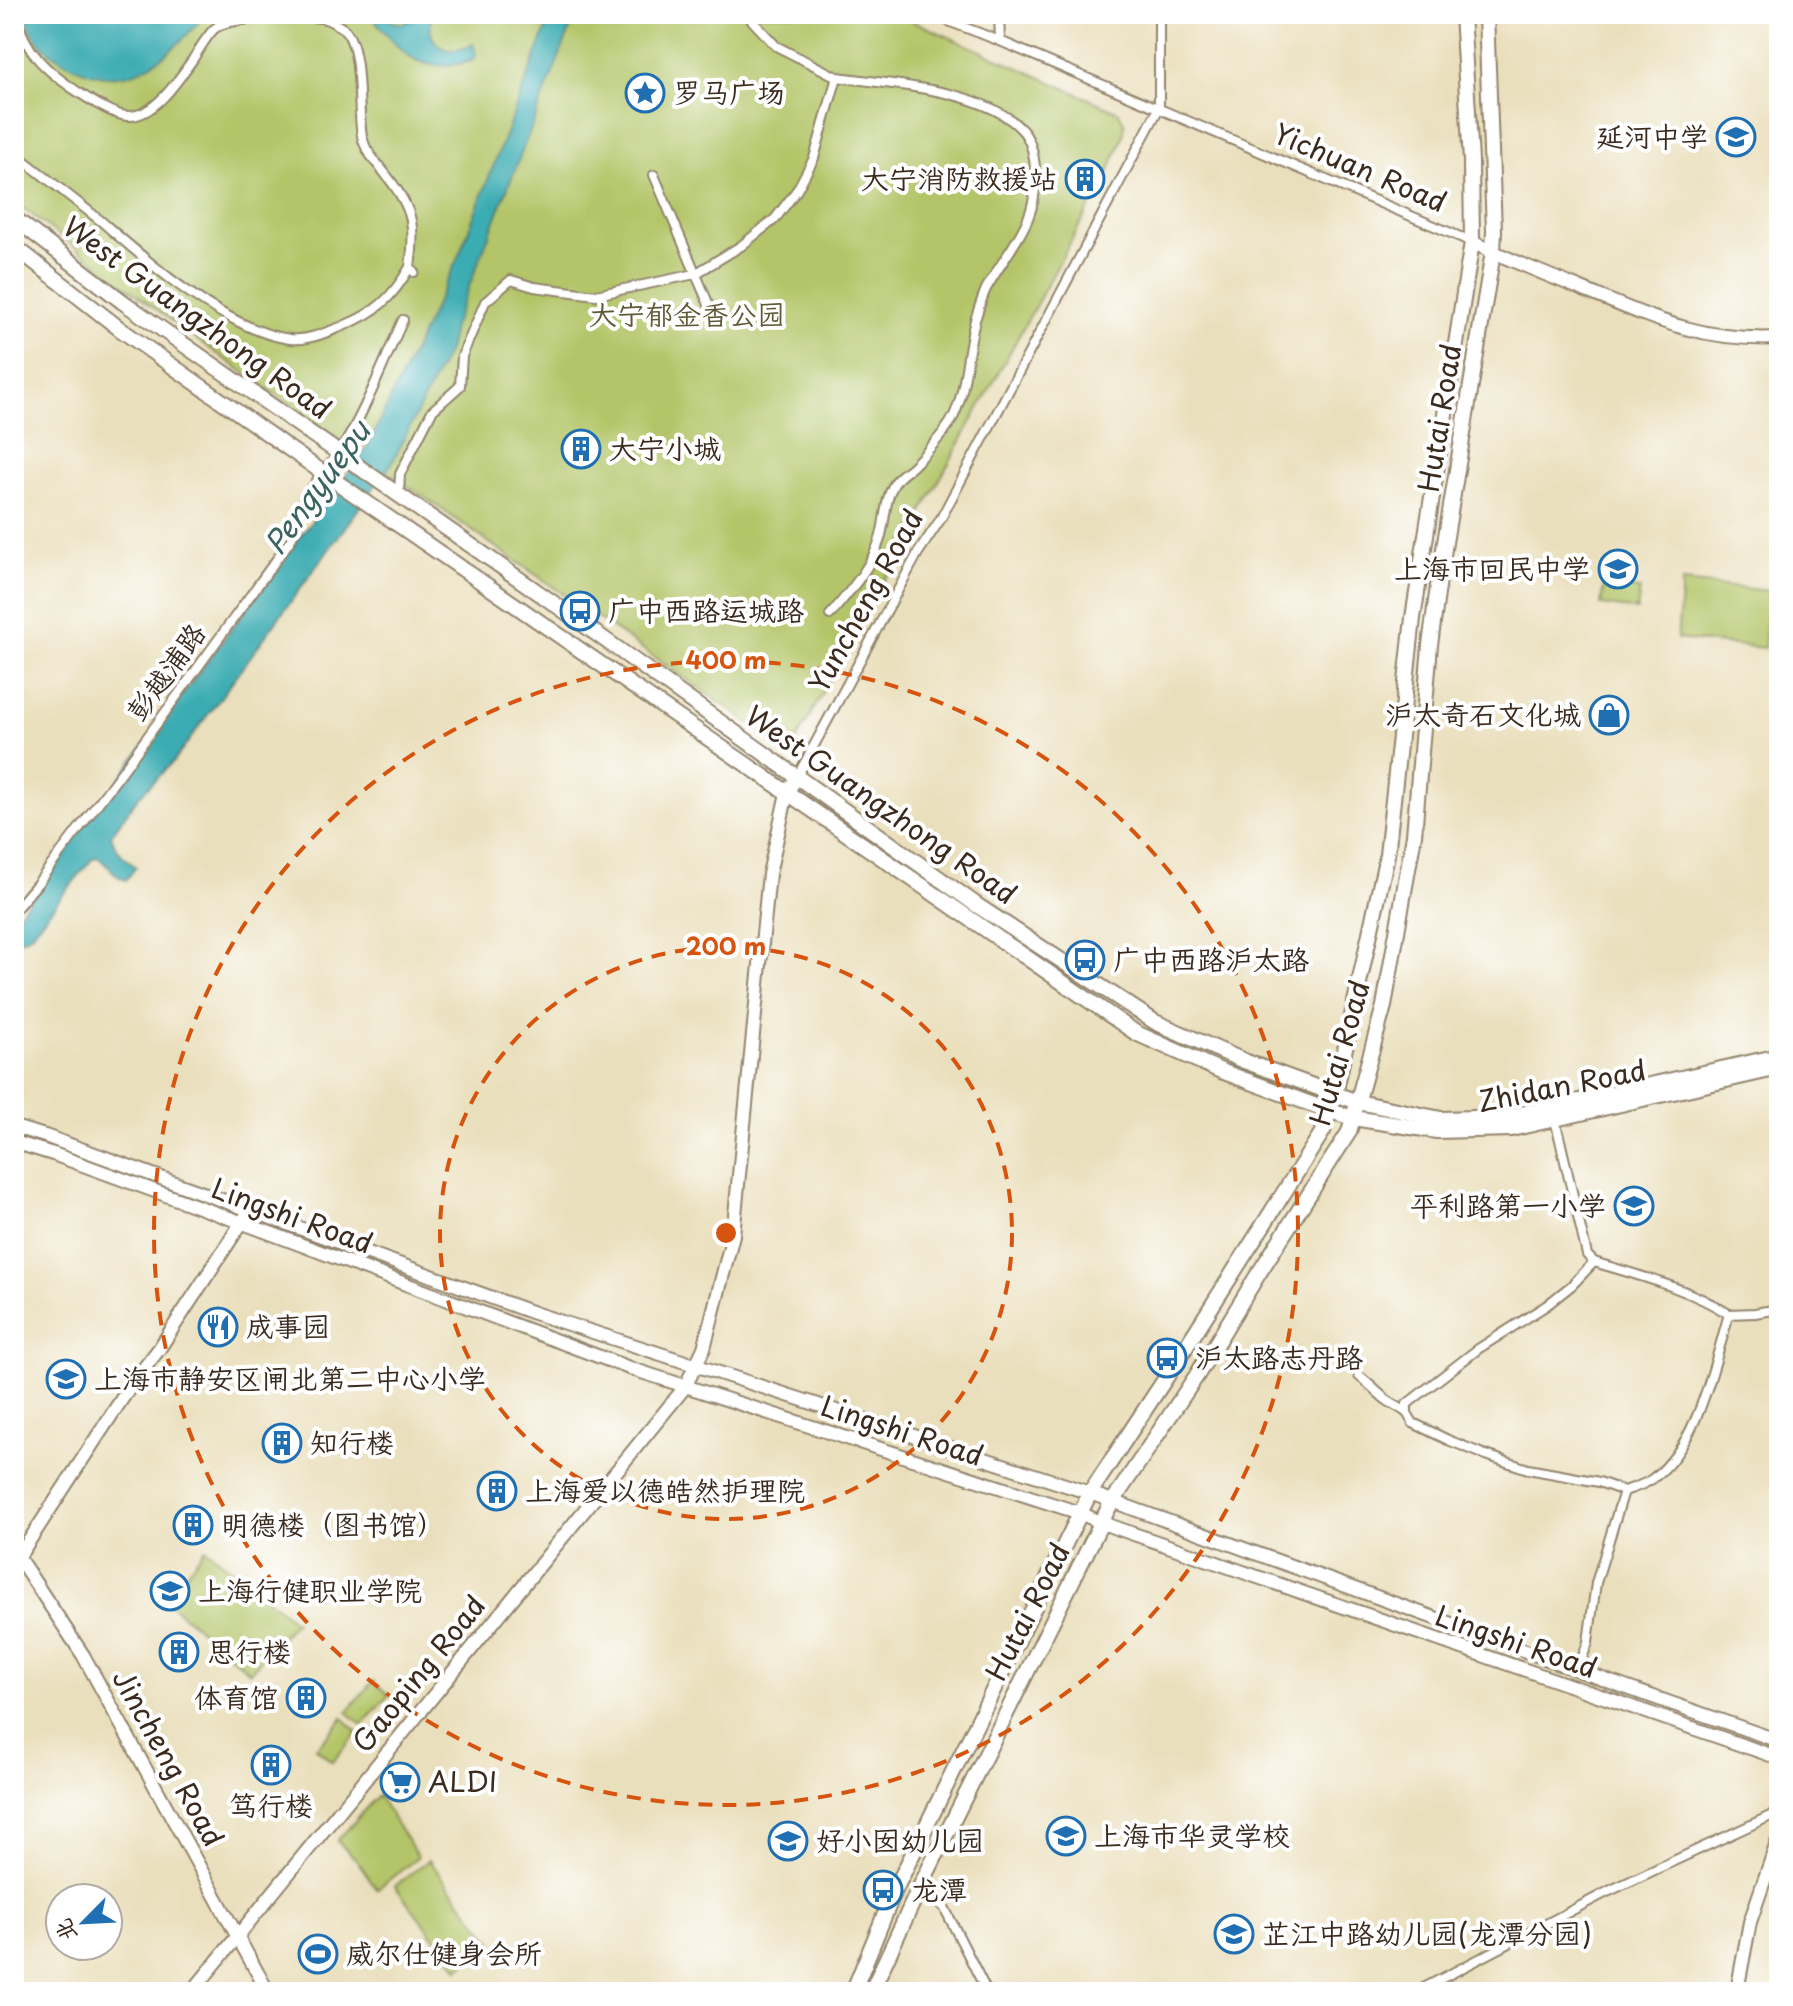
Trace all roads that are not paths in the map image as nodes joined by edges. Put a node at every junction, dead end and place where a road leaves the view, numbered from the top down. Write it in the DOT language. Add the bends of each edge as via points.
graph roads {
  1 [pos="15,14"];
  2 [pos="746,14"];
  3 [pos="930,14"];
  4 [pos="999,14"];
  5 [pos="1159,14"];
  6 [pos="1462,14"];
  7 [pos="1486,14"];
  8 [pos="1000,41"];
  9 [pos="837,77"];
  10 [pos="1159,108"];
  11 [pos="14,153"];
  12 [pos="654,175"];
  13 [pos="14,218"];
  14 [pos="1472,242"];
  15 [pos="14,246"];
  16 [pos="1493,252"];
  17 [pos="695,274"];
  18 [pos="714,317"];
  19 [pos="403,320"];
  20 [pos="1779,338"];
  21 [pos="339,452"];
  22 [pos="322,472"];
  23 [pos="396,492"];
  24 [pos="559,607"];
  25 [pos="830,615"];
  26 [pos="545,626"];
  27 [pos="797,777"];
  28 [pos="787,793"];
  29 [pos="14,911"];
  30 [pos="1779,1056"];
  31 [pos="1779,1068"];
  32 [pos="1335,1094"];
  33 [pos="1358,1102"];
  34 [pos="1330,1111"];
  35 [pos="1353,1118"];
  36 [pos="1555,1119"];
  37 [pos="14,1127"];
  38 [pos="14,1142"];
  39 [pos="250,1210"];
  40 [pos="241,1223"];
  41 [pos="1594,1262"];
  42 [pos="1779,1309"];
  43 [pos="1729,1314"];
  44 [pos="696,1366"];
  45 [pos="1359,1376"];
  46 [pos="685,1387"];
  47 [pos="1407,1413"];
  48 [pos="1624,1491"];
  49 [pos="1090,1493"];
  50 [pos="1113,1502"];
  51 [pos="1080,1513"];
  52 [pos="1102,1523"];
  53 [pos="15,1559"];
  54 [pos="1578,1670"];
  55 [pos="1779,1741"];
  56 [pos="1779,1758"];
  57 [pos="1779,1812"];
  58 [pos="1779,1837"];
  59 [pos="919,1889"];
  60 [pos="237,1935"];
  61 [pos="1737,1991"];
  62 [pos="192,1992"];
  63 [pos="268,1992"];
  64 [pos="853,1992"];
  65 [pos="871,1992"];
  66 [pos="987,1992"];
  67 [pos="1416,1992"];
  1 -- 11 [label="street" via="41,65 124,117 153,108 215,28 297,18 325,19 344,30 359,81 362,139 413,222 412,270 376,310 350,323 294,340 269,335 178,287"];
  2 -- 9 [label="street" via="776,46"];
  3 -- 8 [label="street, Yichuan Road"];
  4 -- 8 [label="street"];
  5 -- 10 [label="street, Yuncheng Road"];
  6 -- 14 [label="main road, Hutai Road"];
  7 -- 16 [label="main road, Hutai Road"];
  8 -- 10 [label="street, Yichuan Road"];
  9 -- 17 [label="street" via="814,158 797,190 775,219"];
  9 -- 25 [label="street" via="904,86 998,111 1022,130 1033,152 1036,177 1028,222 985,291 958,407 933,445 896,481 870,562"];
  10 -- 14 [label="street, Yichuan Road"];
  10 -- 27 [label="street, Yuncheng Road"];
  12 -- 17 [label="street"];
  13 -- 21 [label="main road, West Guangzhong Road" via="123,302"];
  14 -- 16 [label="main road, Yichuan Road"];
  14 -- 32 [label="main road, Hutai Road" via="1413,618 1387,855"];
  15 -- 22 [label="main road, West Guangzhong Road" via="120,329"];
  16 -- 20 [label="main road, Yichuan Road" via="1667,324 1705,334"];
  16 -- 33 [label="main road, Hutai Road" via="1437,592 1414,835 1384,1006"];
  17 -- 18 [label="street"];
  17 -- 23 [label="street" via="596,295 511,280 485,302 462,356 460,386 432,411"];
  19 -- 21 [label="street, 彭越浦路"];
  21 -- 22 [label="street, 彭越浦路"];
  21 -- 23 [label="main road, West Guangzhong Road"];
  22 -- 26 [label="main road, West Guangzhong Road"];
  22 -- 29 [label="street, 彭越浦路" via="299,511 290,541"];
  23 -- 24 [label="main road, West Guangzhong Road"];
  24 -- 26 [label="main road"];
  24 -- 27 [label="main road, West Guangzhong Road"];
  26 -- 28 [label="main road, West Guangzhong Road"];
  27 -- 28 [label="main road, Yuncheng Road"];
  27 -- 32 [label="main road, West Guangzhong Road" via="978,906 1155,1022"];
  28 -- 34 [label="main road, West Guangzhong Road" via="1136,1033"];
  28 -- 44 [label="main road, Yuncheng Road" via="769,874 733,1235"];
  30 -- 33 [label="main road, Zhidan Road" via="1508,1117 1441,1119"];
  31 -- 36 [label="main road, Zhidan Road"];
  32 -- 33 [label="main road, West Guangzhong Road"];
  32 -- 34 [label="main road, Hutai Road"];
  33 -- 35 [label="main road, Hutai Road"];
  34 -- 35 [label="main road, West Guangzhong Road"];
  34 -- 49 [label="main road, Hutai Road" via="1323,1131"];
  35 -- 36 [label="main road, Zhidan Road" via="1437,1131 1511,1129"];
  35 -- 50 [label="main road, Hutai Road" via="1349,1132"];
  36 -- 41 [label="street" via="1587,1255"];
  37 -- 39 [label="main road, Lingshi Road"];
  38 -- 40 [label="main road, Lingshi Road"];
  39 -- 40 [label="main road"];
  39 -- 44 [label="main road, Lingshi Road"];
  40 -- 46 [label="main road, Lingshi Road"];
  40 -- 53 [label="main road"];
  41 -- 43 [label="street" via="1707,1300"];
  41 -- 47 [label="street" via="1547,1305 1420,1393 1407,1404"];
  42 -- 43 [label="street"];
  43 -- 48 [label="street" via="1695,1420 1675,1458 1651,1480"];
  44 -- 46 [label="main road, Yuncheng Road"];
  44 -- 49 [label="main road, Lingshi Road"];
  45 -- 47 [label="street"];
  46 -- 51 [label="main road, Lingshi Road"];
  46 -- 60 [label="main road, Gaoping Road"];
  47 -- 48 [label="street" via="1413,1423 1483,1454"];
  48 -- 54 [label="street" via="1596,1583 1588,1642"];
  49 -- 50 [label="main road, Lingshi Road"];
  49 -- 51 [label="main road, Hutai Road"];
  50 -- 52 [label="main road, Hutai Road"];
  50 -- 54 [label="main road, Lingshi Road"];
  51 -- 52 [label="main road, Lingshi Road"];
  51 -- 64 [label="main road, Hutai Road" via="894,1892"];
  52 -- 56 [label="main road, Lingshi Road"];
  52 -- 59 [label="main road, Hutai Road"];
  53 -- 60 [label="main road, Jincheng Road" via="83,1655"];
  54 -- 55 [label="main road, Lingshi Road"];
  57 -- 67 [label="street" via="1607,1892"];
  58 -- 61 [label="main road" via="1753,1911"];
  59 -- 65 [label="main road, Hutai Road"];
  59 -- 66 [label="street" via="944,1907"];
  60 -- 62 [label="main road, Gaoping Road"];
  60 -- 63 [label="main road, Jincheng Road"];
}
